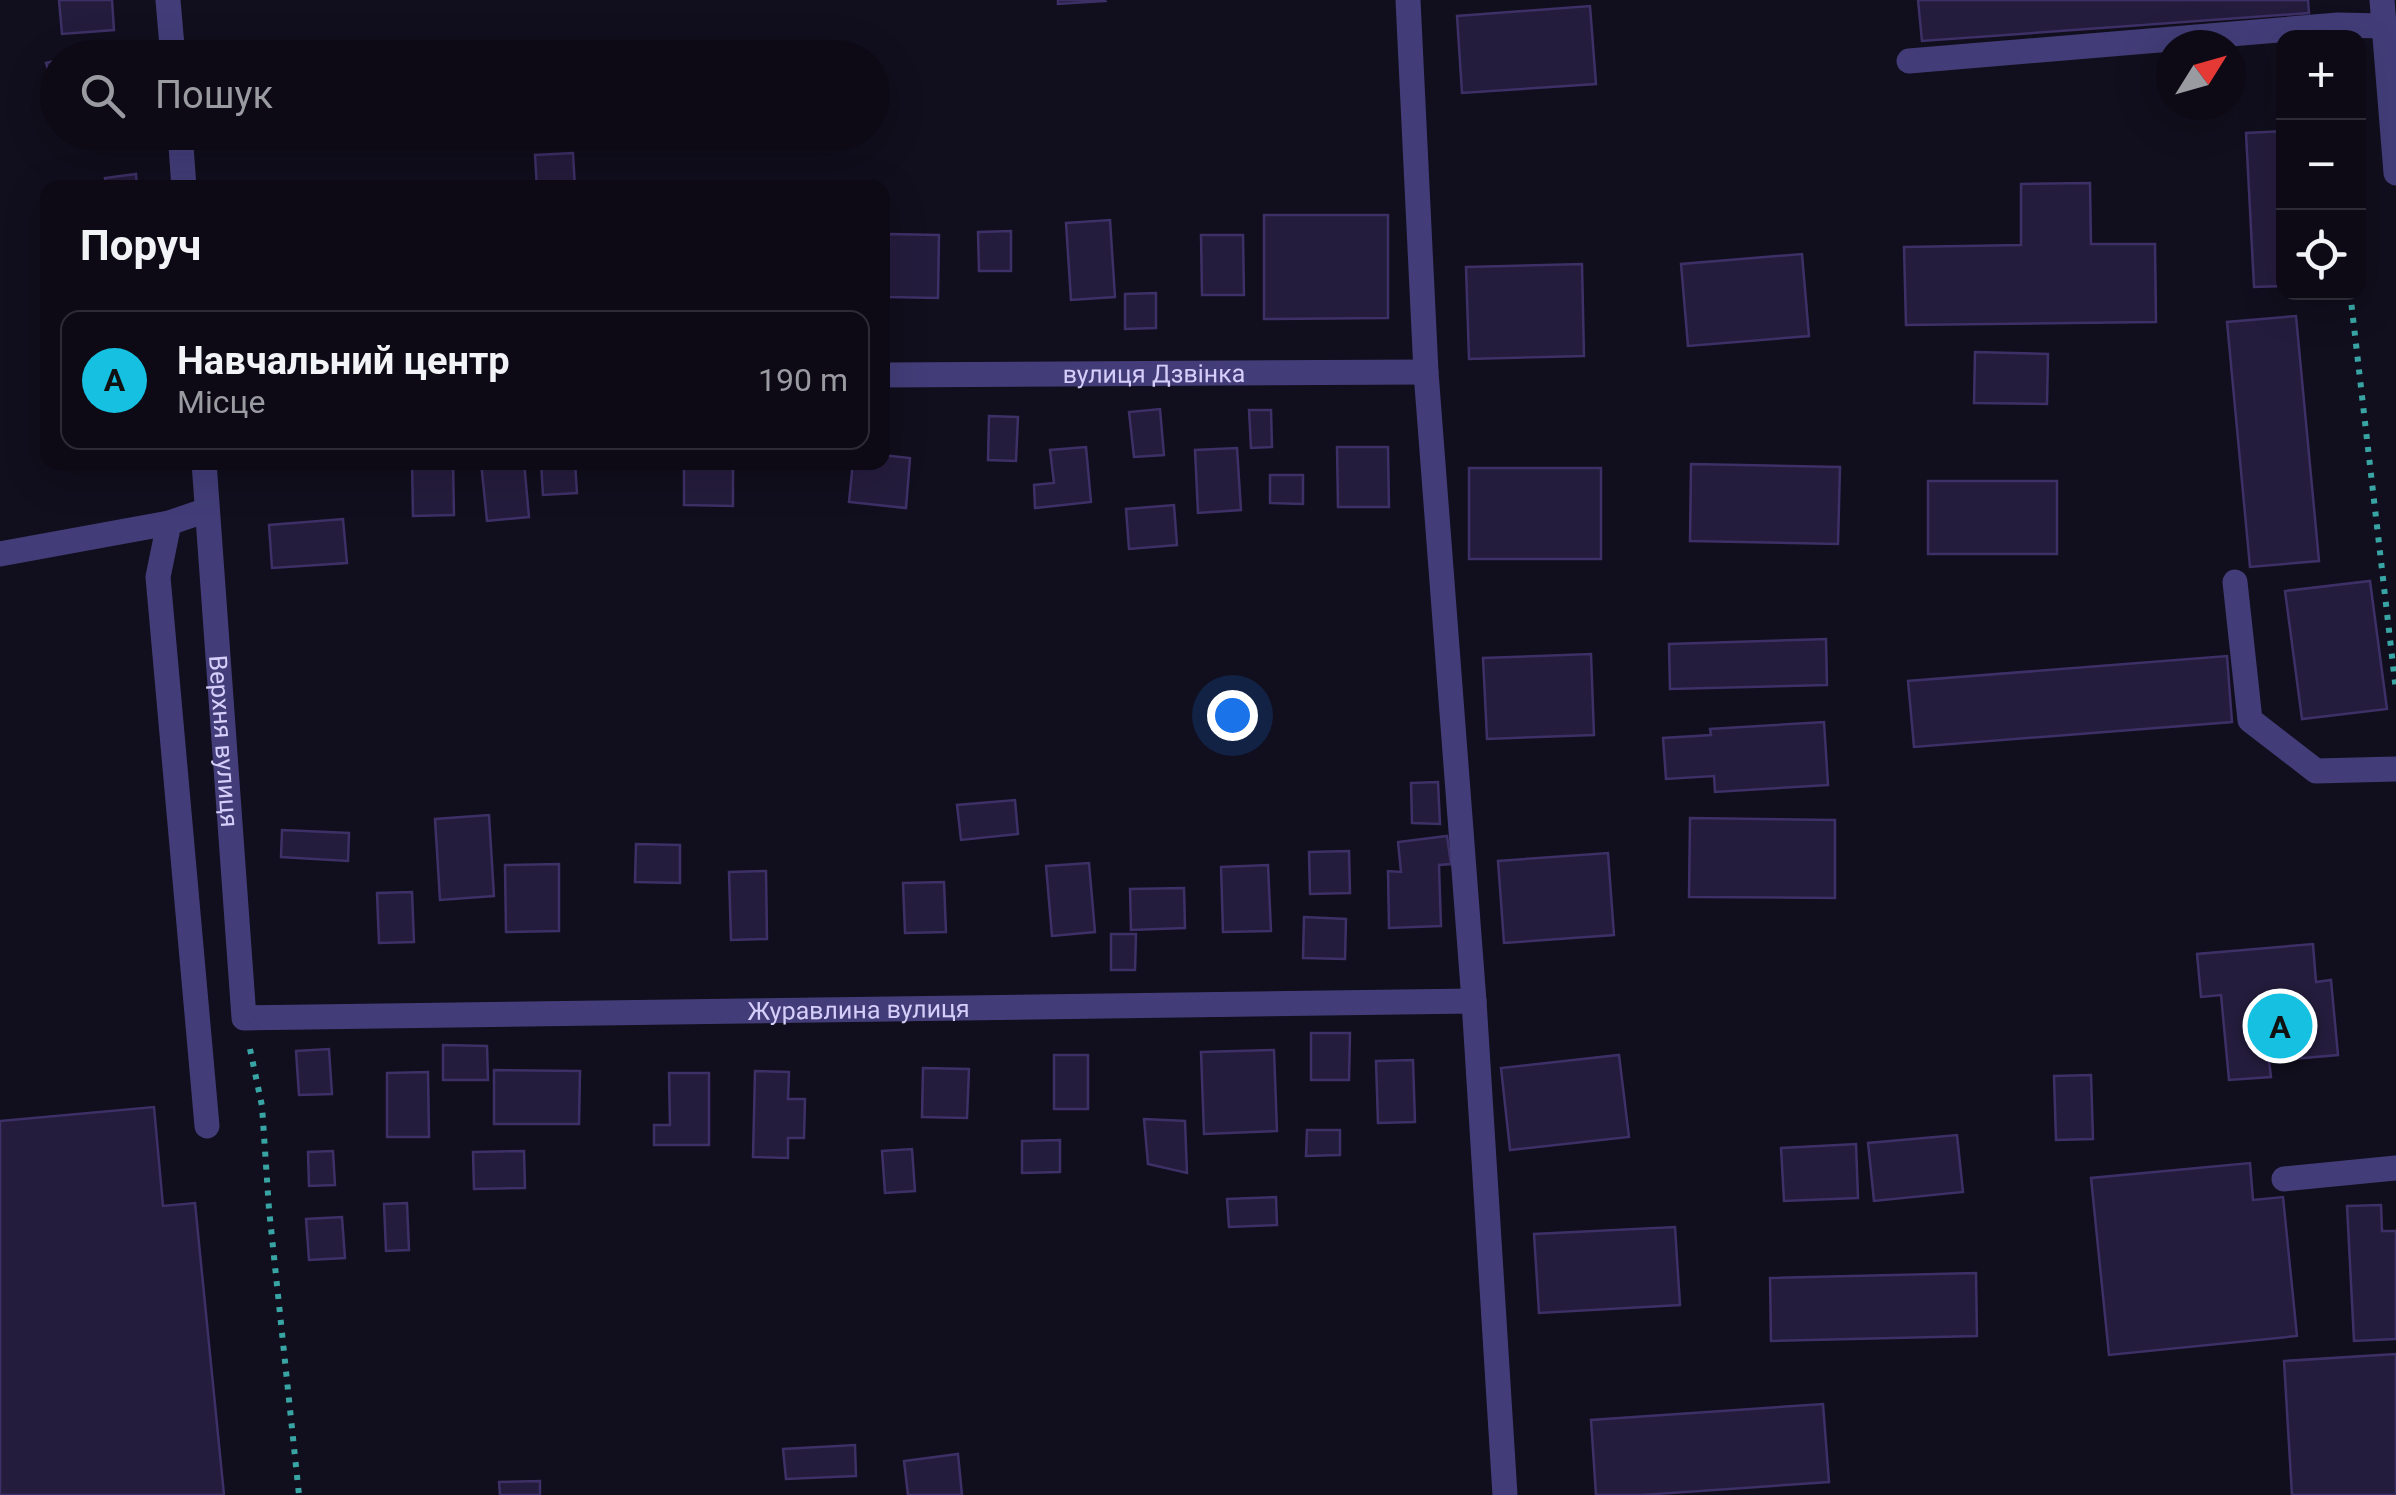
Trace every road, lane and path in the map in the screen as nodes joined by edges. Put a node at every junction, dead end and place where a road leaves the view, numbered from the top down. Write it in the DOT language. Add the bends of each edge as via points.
graph roads {
  1 [pos="168,0"];
  2 [pos="1408,0"];
  3 [pos="2383,13"];
  4 [pos="171,40"];
  5 [pos="1909,61"];
  6 [pos="181,150"];
  7 [pos="2396,172"];
  8 [pos="183,180"];
  9 [pos="2351,300"];
  10 [pos="1426,372"];
  11 [pos="890,375"];
  12 [pos="204,470"];
  13 [pos="207,510"];
  14 [pos="169,523"];
  15 [pos="0,554"];
  16 [pos="2236,582"];
  17 [pos="2396,691"];
  18 [pos="2396,768"];
  19 [pos="1474,1000"];
  20 [pos="244,1018"];
  21 [pos="207,1126"];
  22 [pos="2396,1168"];
  23 [pos="2284,1179"];
  24 [pos="298,1495"];
  25 [pos="1506,1495"];
  1 -- 4 [label="street"];
  2 -- 10 [label="street"];
  3 -- 5 [label="street" via="2338,25"];
  3 -- 7 [label="street"];
  6 -- 8 [label="street"];
  9 -- 17 [label="path"];
  10 -- 11 [label="street, вулиця Дзвінка"];
  10 -- 19 [label="street"];
  12 -- 13 [label="street, Верхня вулиця"];
  13 -- 14 [label="street"];
  13 -- 20 [label="street, Верхня вулиця"];
  14 -- 15 [label="street"];
  14 -- 21 [label="street" via="158,578"];
  16 -- 18 [label="street" via="2250,720 2316,771"];
  19 -- 20 [label="street, Журавлина вулиця"];
  19 -- 25 [label="street"];
  20 -- 24 [label="path" via="262,1106"];
  22 -- 23 [label="street"];
}
